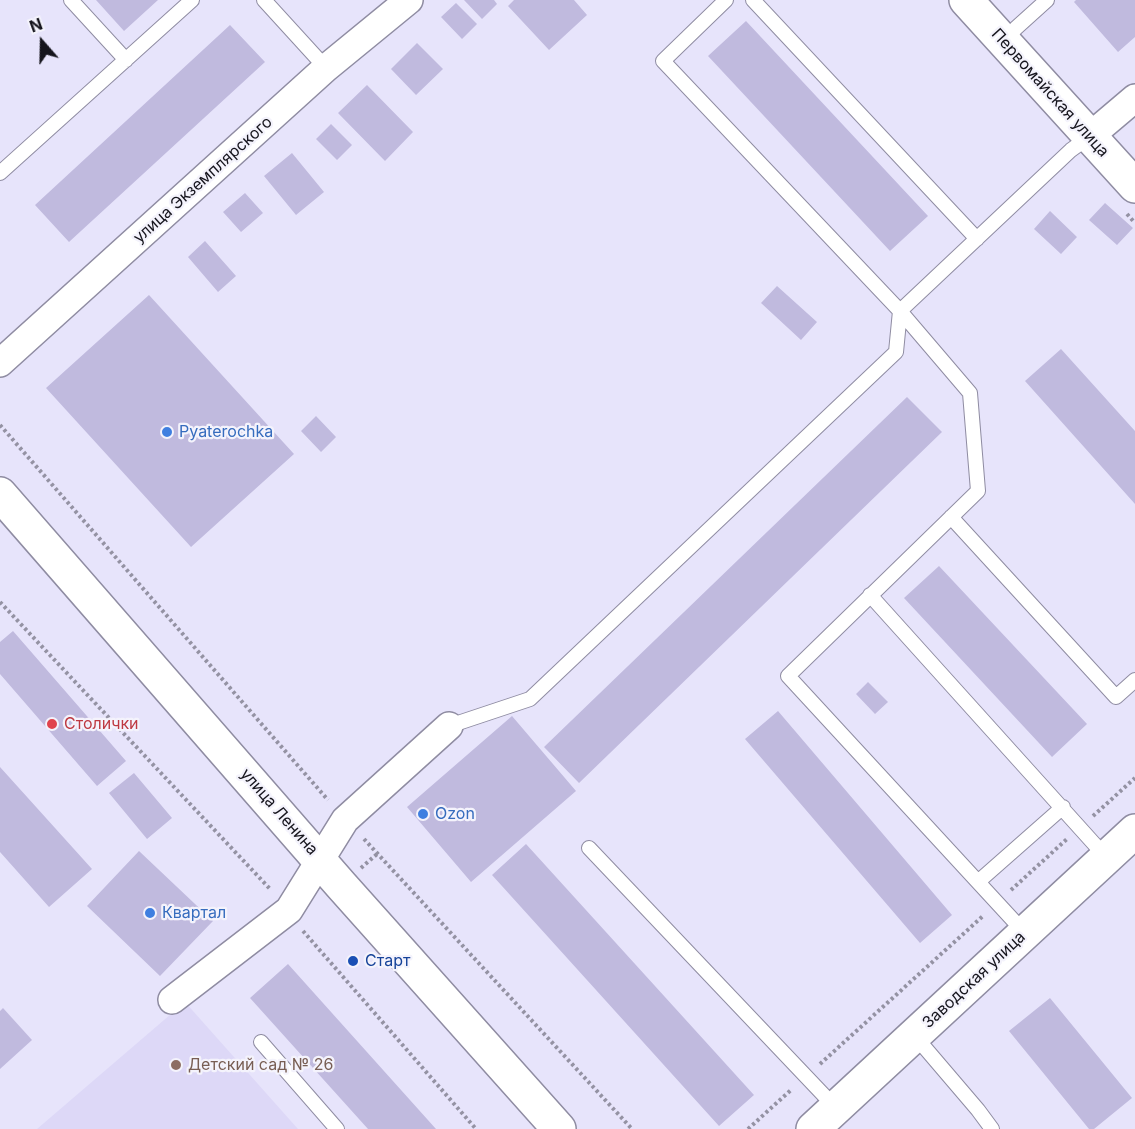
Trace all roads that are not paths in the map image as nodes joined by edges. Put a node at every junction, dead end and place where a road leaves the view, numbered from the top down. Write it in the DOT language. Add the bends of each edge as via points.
graph roads {
  1 [pos="70,0"];
  2 [pos="192,0"];
  3 [pos="264,0"];
  4 [pos="409,0"];
  5 [pos="726,0"];
  6 [pos="753,0"];
  7 [pos="966,0"];
  8 [pos="1047,0"];
  9 [pos="1004,42"];
  10 [pos="126,60"];
  11 [pos="326,68"];
  12 [pos="1135,98"];
  13 [pos="1089,137"];
  14 [pos="0,173"];
  15 [pos="1135,186"];
  16 [pos="977,239"];
  17 [pos="900,311"];
  18 [pos="0,363"];
  19 [pos="0,494"];
  20 [pos="951,517"];
  21 [pos="870,595"];
  22 [pos="1135,680"];
  23 [pos="449,726"];
  24 [pos="1063,807"];
  25 [pos="1135,831"];
  26 [pos="589,848"];
  27 [pos="1107,857"];
  28 [pos="320,860"];
  29 [pos="979,881"];
  30 [pos="1025,933"];
  31 [pos="172,1000"];
  32 [pos="915,1035"];
  33 [pos="261,1042"];
  34 [pos="824,1119"];
  35 [pos="337,1129"];
  36 [pos="559,1129"];
  37 [pos="992,1129"];
  1 -- 10 [label="lane"];
  2 -- 10 [label="lane"];
  3 -- 11 [label="lane"];
  4 -- 11 [label="street, улица Экземплярского"];
  5 -- 17 [label="lane" via="663,61"];
  6 -- 16 [label="lane"];
  7 -- 9 [label="street, Первомайская улица"];
  8 -- 9 [label="lane"];
  9 -- 13 [label="street, Первомайская улица"];
  10 -- 14 [label="lane"];
  11 -- 18 [label="street, улица Экземплярского"];
  12 -- 13 [label="street"];
  13 -- 15 [label="street, Первомайская улица"];
  13 -- 16 [label="lane"];
  16 -- 17 [label="lane"];
  17 -- 20 [label="lane" via="970,393 978,491"];
  17 -- 23 [label="lane" via="896,352 530,699"];
  19 -- 28 [label="street, улица Ленина"];
  20 -- 21 [label="lane"];
  20 -- 22 [label="lane" via="1116,697"];
  21 -- 24 [label="lane"];
  21 -- 29 [label="lane" via="789,676"];
  23 -- 28 [label="street" via="345,820"];
  24 -- 27 [label="lane"];
  24 -- 29 [label="lane"];
  25 -- 27 [label="street, Заводская улица"];
  26 -- 34 [label="lane" via="805,1078"];
  27 -- 30 [label="street, Заводская улица"];
  28 -- 31 [label="street" via="290,910"];
  28 -- 36 [label="street, улица Ленина"];
  29 -- 30 [label="lane"];
  30 -- 32 [label="street, Заводская улица"];
  32 -- 34 [label="street, Заводская улица"];
  32 -- 37 [label="lane"];
  33 -- 35 [label="lane"];
}
